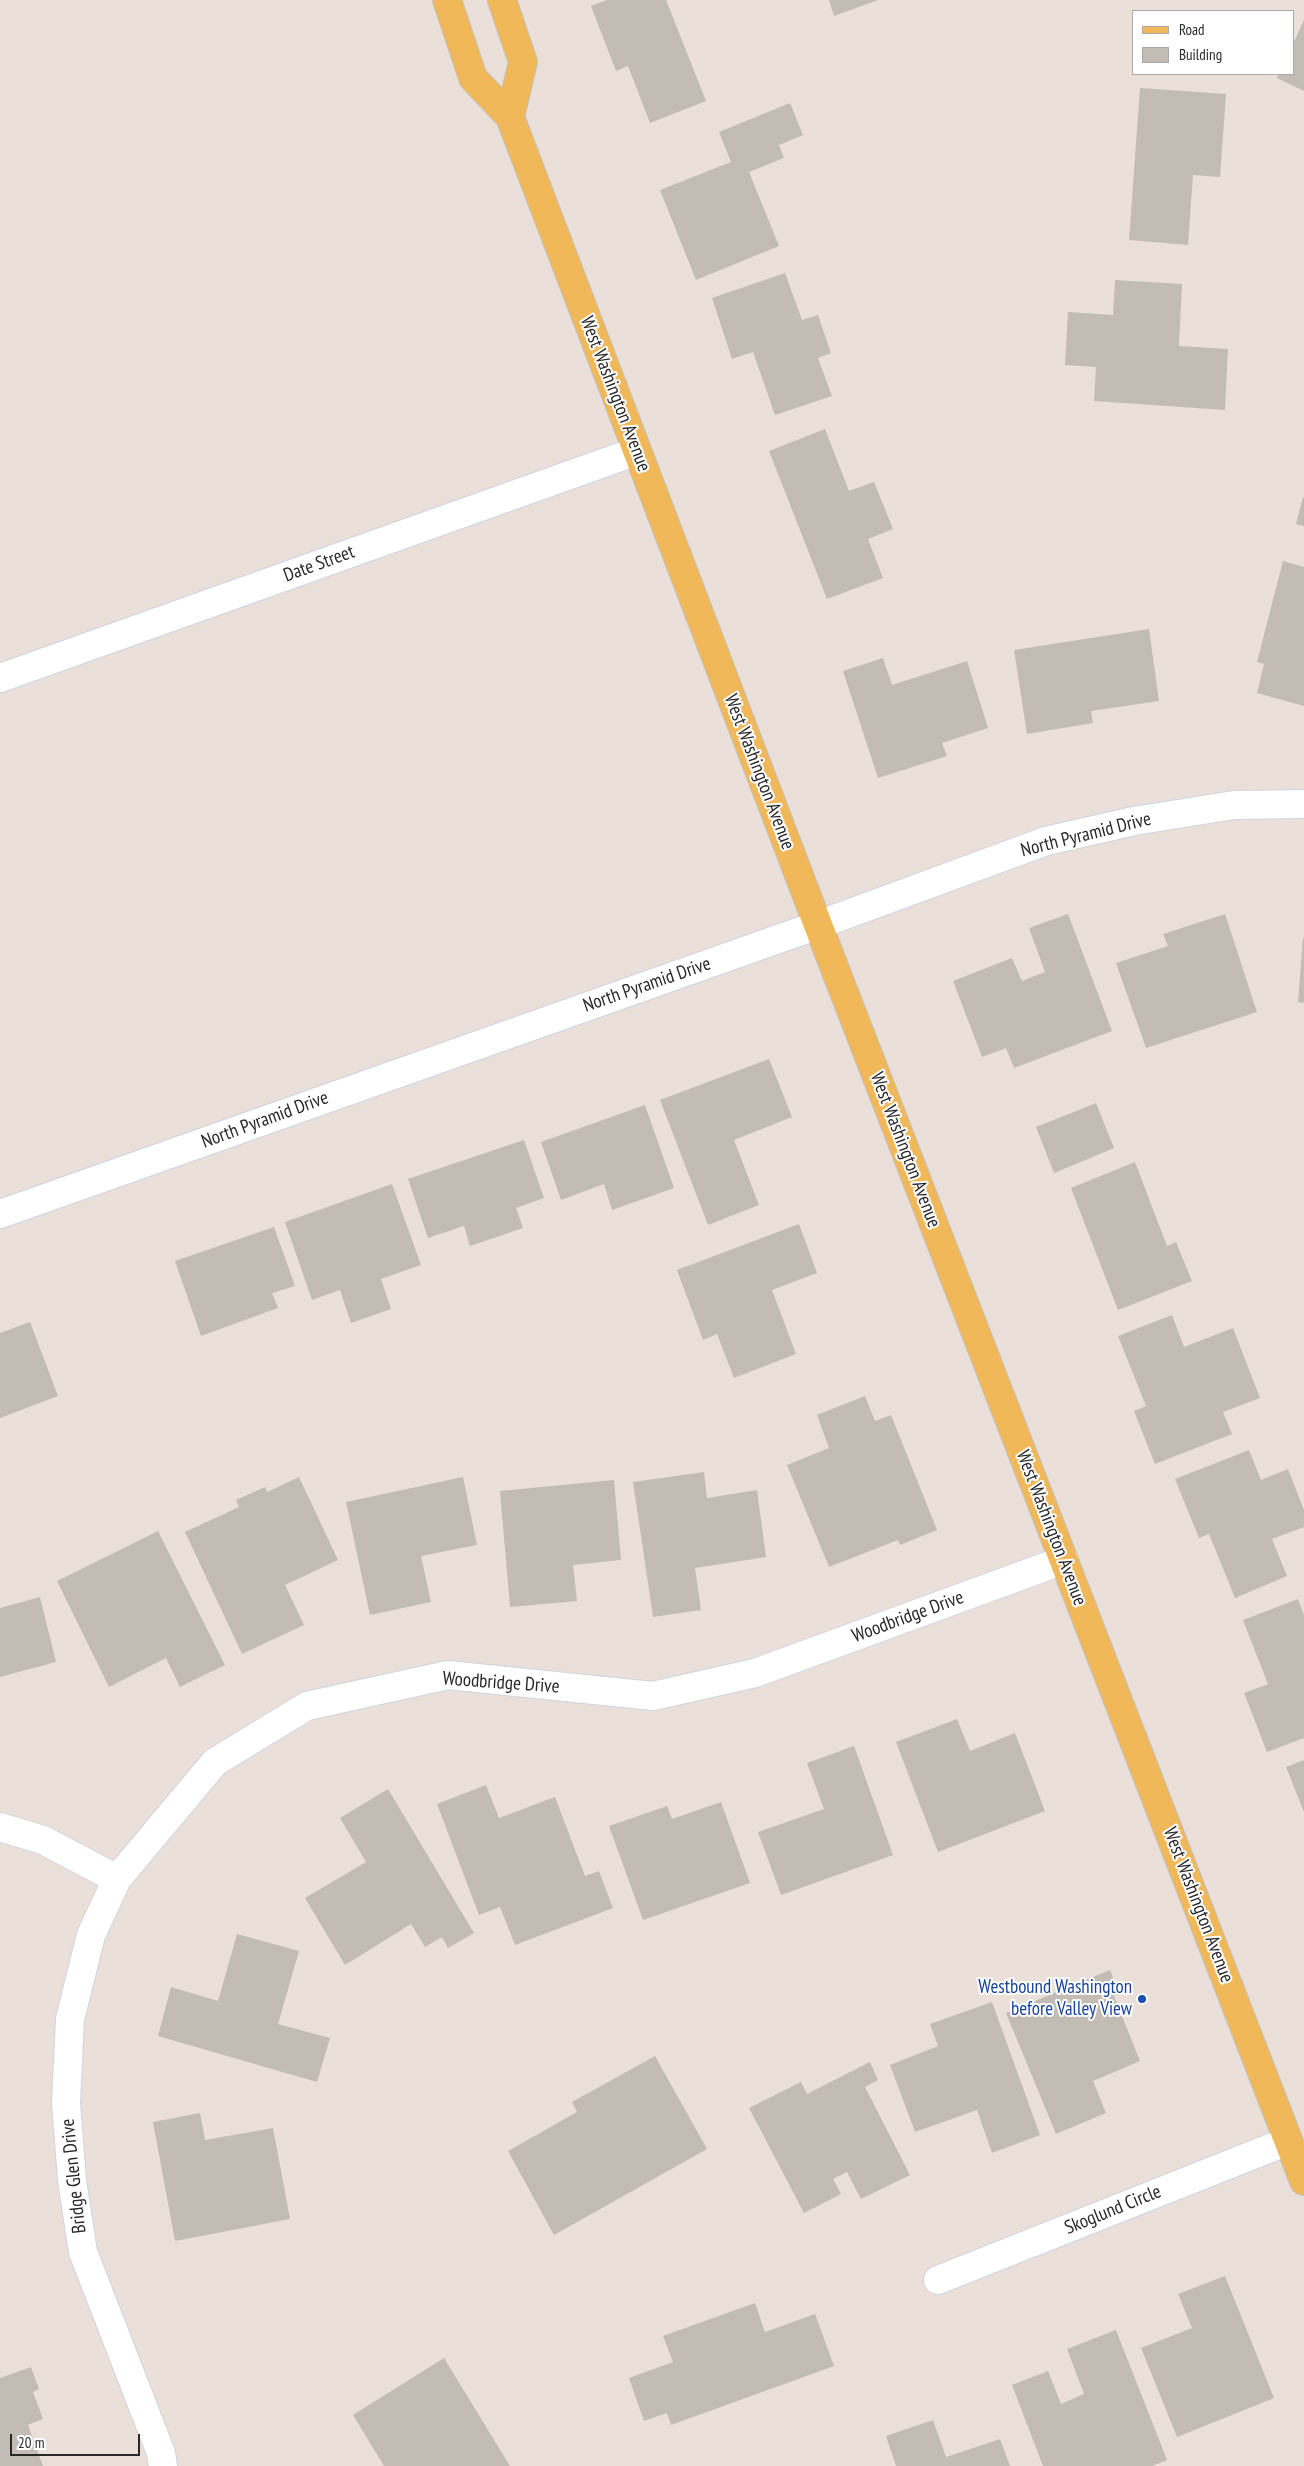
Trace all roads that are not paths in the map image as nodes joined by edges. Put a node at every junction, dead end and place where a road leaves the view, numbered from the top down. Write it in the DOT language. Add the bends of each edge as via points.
graph roads {
  1 [pos="447,0"];
  2 [pos="502,0"];
  3 [pos="510,118"];
  4 [pos="637,451"];
  5 [pos="0,678"];
  6 [pos="1304,804"];
  7 [pos="818,925"];
  8 [pos="0,1214"];
  9 [pos="1064,1560"];
  10 [pos="0,1827"];
  11 [pos="117,1879"];
  12 [pos="1288,2141"];
  13 [pos="1304,2181"];
  14 [pos="938,2280"];
  15 [pos="163,2466"];
  1 -- 3 [label="main road, West Washington Avenue" via="473,78"];
  2 -- 3 [label="main road" via="523,62"];
  3 -- 4 [label="main road, West Washington Avenue"];
  4 -- 5 [label="street, Date Street"];
  4 -- 7 [label="main road, West Washington Avenue"];
  6 -- 7 [label="street, North Pyramid Drive" via="1234,805 1134,821 1046,841"];
  7 -- 8 [label="street, North Pyramid Drive"];
  7 -- 9 [label="main road, West Washington Avenue"];
  9 -- 11 [label="street, Woodbridge Drive" via="755,1673 653,1696 448,1675 307,1706 215,1762"];
  9 -- 12 [label="main road, West Washington Avenue"];
  10 -- 11 [label="street" via="42,1840"];
  11 -- 15 [label="street, Bridge Glen Drive" via="91,1935 70,2019 66,2104 72,2180 83,2252"];
  12 -- 13 [label="main road, West Washington Avenue"];
  12 -- 14 [label="street, Skoglund Circle"];
}
